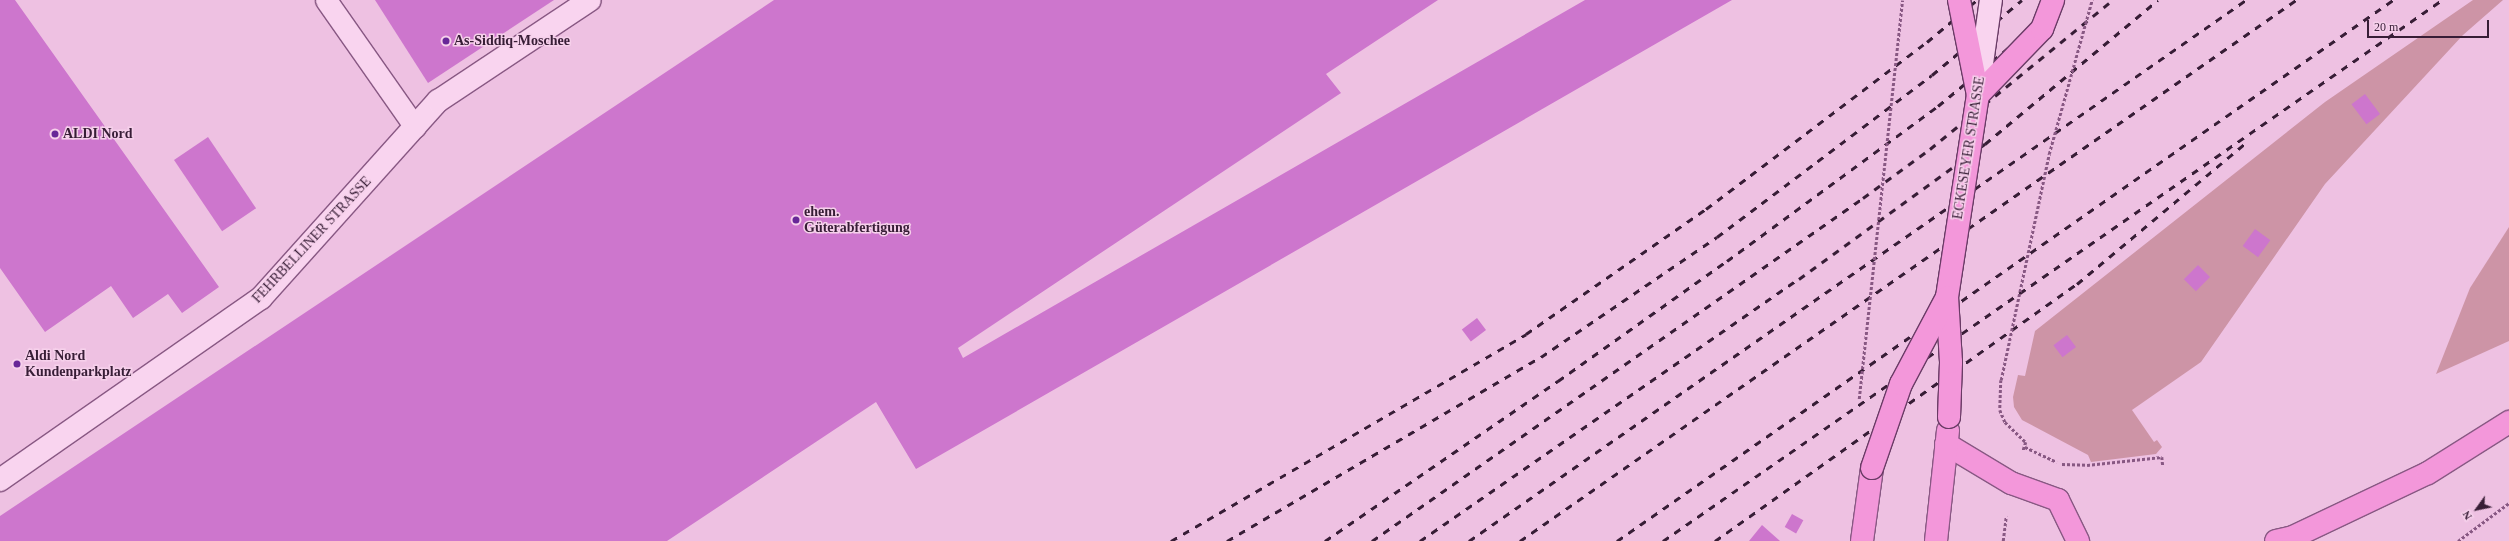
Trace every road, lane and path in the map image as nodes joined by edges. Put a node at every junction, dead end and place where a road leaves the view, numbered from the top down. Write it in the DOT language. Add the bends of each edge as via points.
graph roads {
  1 [pos="326,0"];
  2 [pos="590,0"];
  3 [pos="1902,0"];
  4 [pos="1959,0"];
  5 [pos="1991,0"];
  6 [pos="2053,0"];
  7 [pos="2092,0"];
  8 [pos="1978,95"];
  9 [pos="415,128"];
  10 [pos="1947,297"];
  11 [pos="1858,404"];
  12 [pos="2509,422"];
  13 [pos="1946,444"];
  14 [pos="2163,466"];
  15 [pos="0,480"];
  16 [pos="2509,503"];
  17 [pos="1862,541"];
  18 [pos="1936,541"];
  19 [pos="2078,541"];
  20 [pos="2276,541"];
  21 [pos="2458,541"];
  1 -- 9 [label="lane"];
  2 -- 9 [label="street, FEHRBELLINER STRASSE" via="438,101"];
  3 -- 11 [label="path, bridge"];
  4 -- 8 [label="main road, bridge"];
  5 -- 8 [label="street, ECKESEYER STRASSE, bridge"];
  6 -- 8 [label="main road, bridge" via="2042,29"];
  7 -- 14 [label="path, bridge" via="2049,154 2001,380 2000,410 2005,422 2026,442 2025,447 2062,464 2087,465 2162,457"];
  8 -- 10 [label="main road, ECKESEYER STRASSE, bridge"];
  9 -- 15 [label="street, FEHRBELLINER STRASSE" via="262,298"];
  10 -- 13 [label="main road, ECKESEYER STRASSE, bridge" via="1951,362"];
  10 -- 17 [label="main road, ECKESEYER STRASSE, bridge" via="1901,384 1872,468"];
  12 -- 20 [label="main road" via="2428,474 2293,537"];
  13 -- 18 [label="main road, ECKESEYER STRASSE"];
  13 -- 19 [label="main road" via="2011,483 2058,500"];
  16 -- 21 [label="path"];
}
